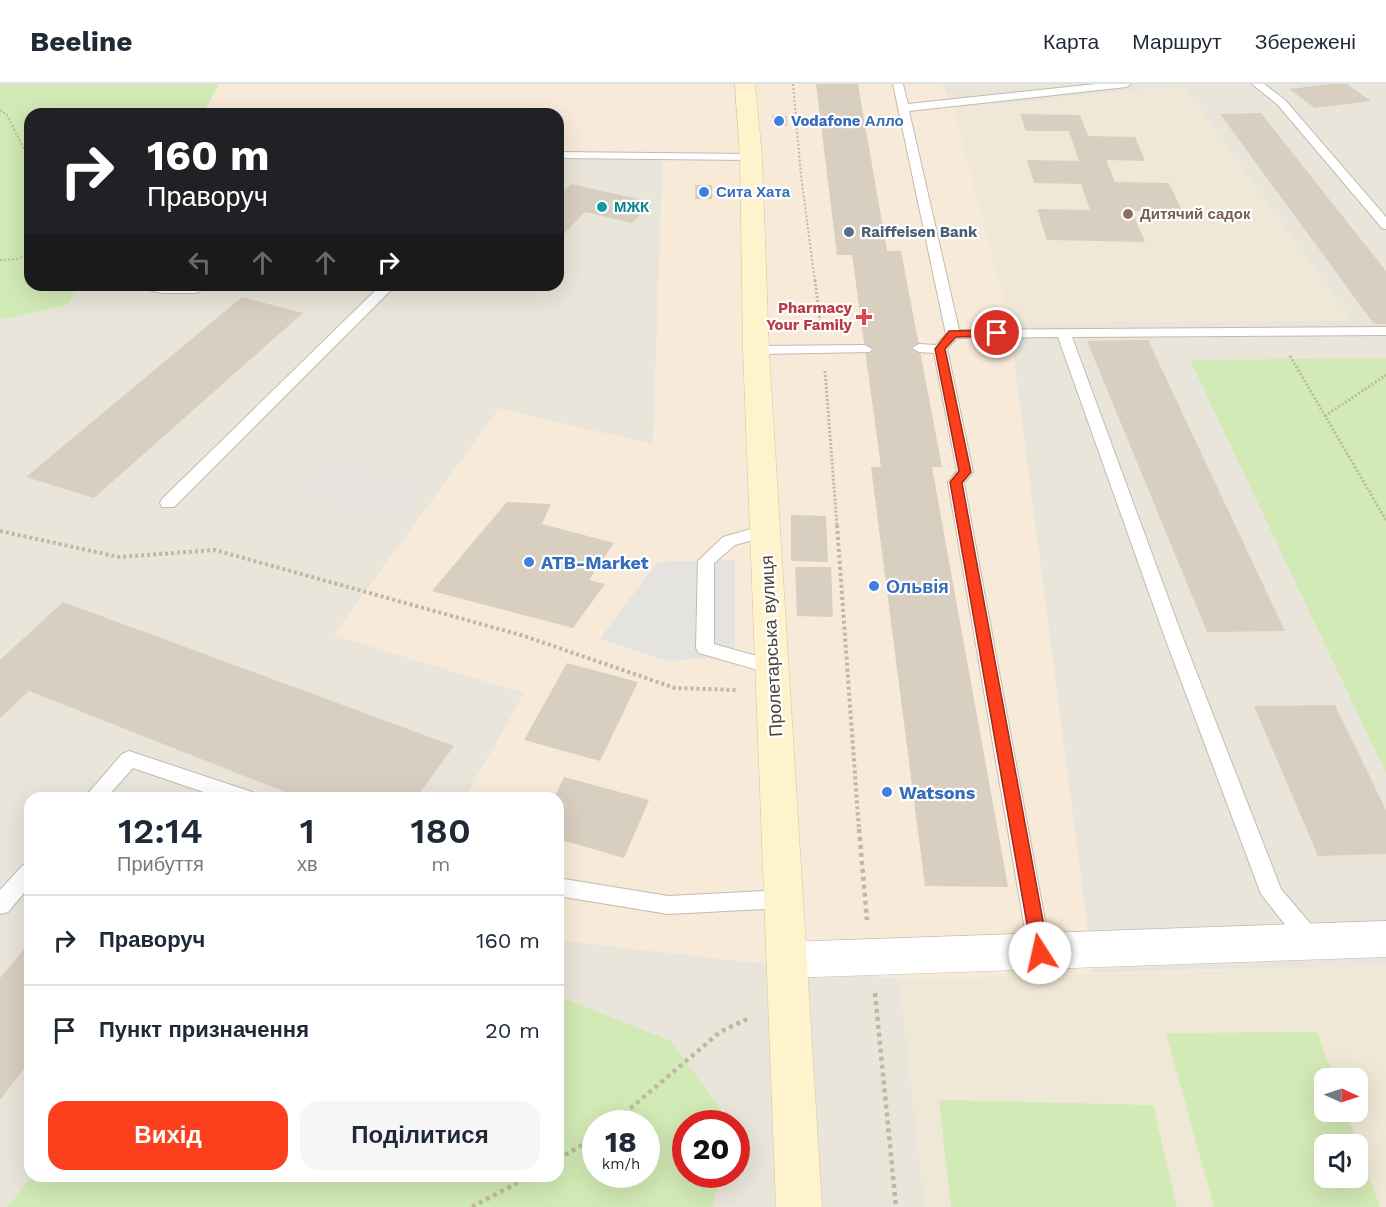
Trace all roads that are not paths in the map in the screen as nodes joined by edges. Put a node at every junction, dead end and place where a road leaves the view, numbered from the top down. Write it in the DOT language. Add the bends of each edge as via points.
graph roads {
  1 [pos="745,84"];
  2 [pos="898,84"];
  3 [pos="1126,84"];
  4 [pos="1257,84"];
  5 [pos="902,108"];
  6 [pos="564,155"];
  7 [pos="751,157"];
  8 [pos="1384,221"];
  9 [pos="383,291"];
  10 [pos="1386,331"];
  11 [pos="1063,333"];
  12 [pos="953,334"];
  13 [pos="919,348"];
  14 [pos="865,349"];
  15 [pos="940,349"];
  16 [pos="756,350"];
  17 [pos="168,503"];
  18 [pos="765,531"];
  19 [pos="773,679"];
  20 [pos="99,792"];
  21 [pos="227,792"];
  22 [pos="24,878"];
  23 [pos="564,888"];
  24 [pos="784,899"];
  25 [pos="0,905"];
  26 [pos="1386,939"];
  27 [pos="1312,942"];
  28 [pos="1040,953"];
  29 [pos="788,979"];
  30 [pos="799,1207"];
  1 -- 7 [label="street, Пролетарська вулиця"];
  2 -- 5 [label="lane"];
  3 -- 5 [label="lane"];
  4 -- 8 [label="lane" via="1281,102"];
  5 -- 12 [label="lane"];
  6 -- 7 [label="lane"];
  7 -- 16 [label="street, Пролетарська вулиця"];
  9 -- 17 [label="lane"];
  10 -- 11 [label="lane"];
  11 -- 12 [label="lane"];
  11 -- 27 [label="lane" via="1272,894"];
  12 -- 15 [label="lane"];
  13 -- 15 [label="lane"];
  14 -- 16 [label="lane"];
  15 -- 28 [label="lane" via="965,472 956,482"];
  16 -- 18 [label="street, Пролетарська вулиця"];
  18 -- 19 [label="street, Пролетарська вулиця"];
  18 -- 19 [label="lane" via="729,541 706,561 705,648"];
  19 -- 24 [label="street, Пролетарська вулиця"];
  20 -- 21 [label="lane" via="129,759"];
  22 -- 25 [label="lane"];
  23 -- 24 [label="lane" via="668,905"];
  24 -- 29 [label="street, Пролетарська вулиця"];
  26 -- 27 [label="street"];
  27 -- 28 [label="street"];
  28 -- 29 [label="street" via="871,957"];
  29 -- 30 [label="street, Пролетарська вулиця"];
}
